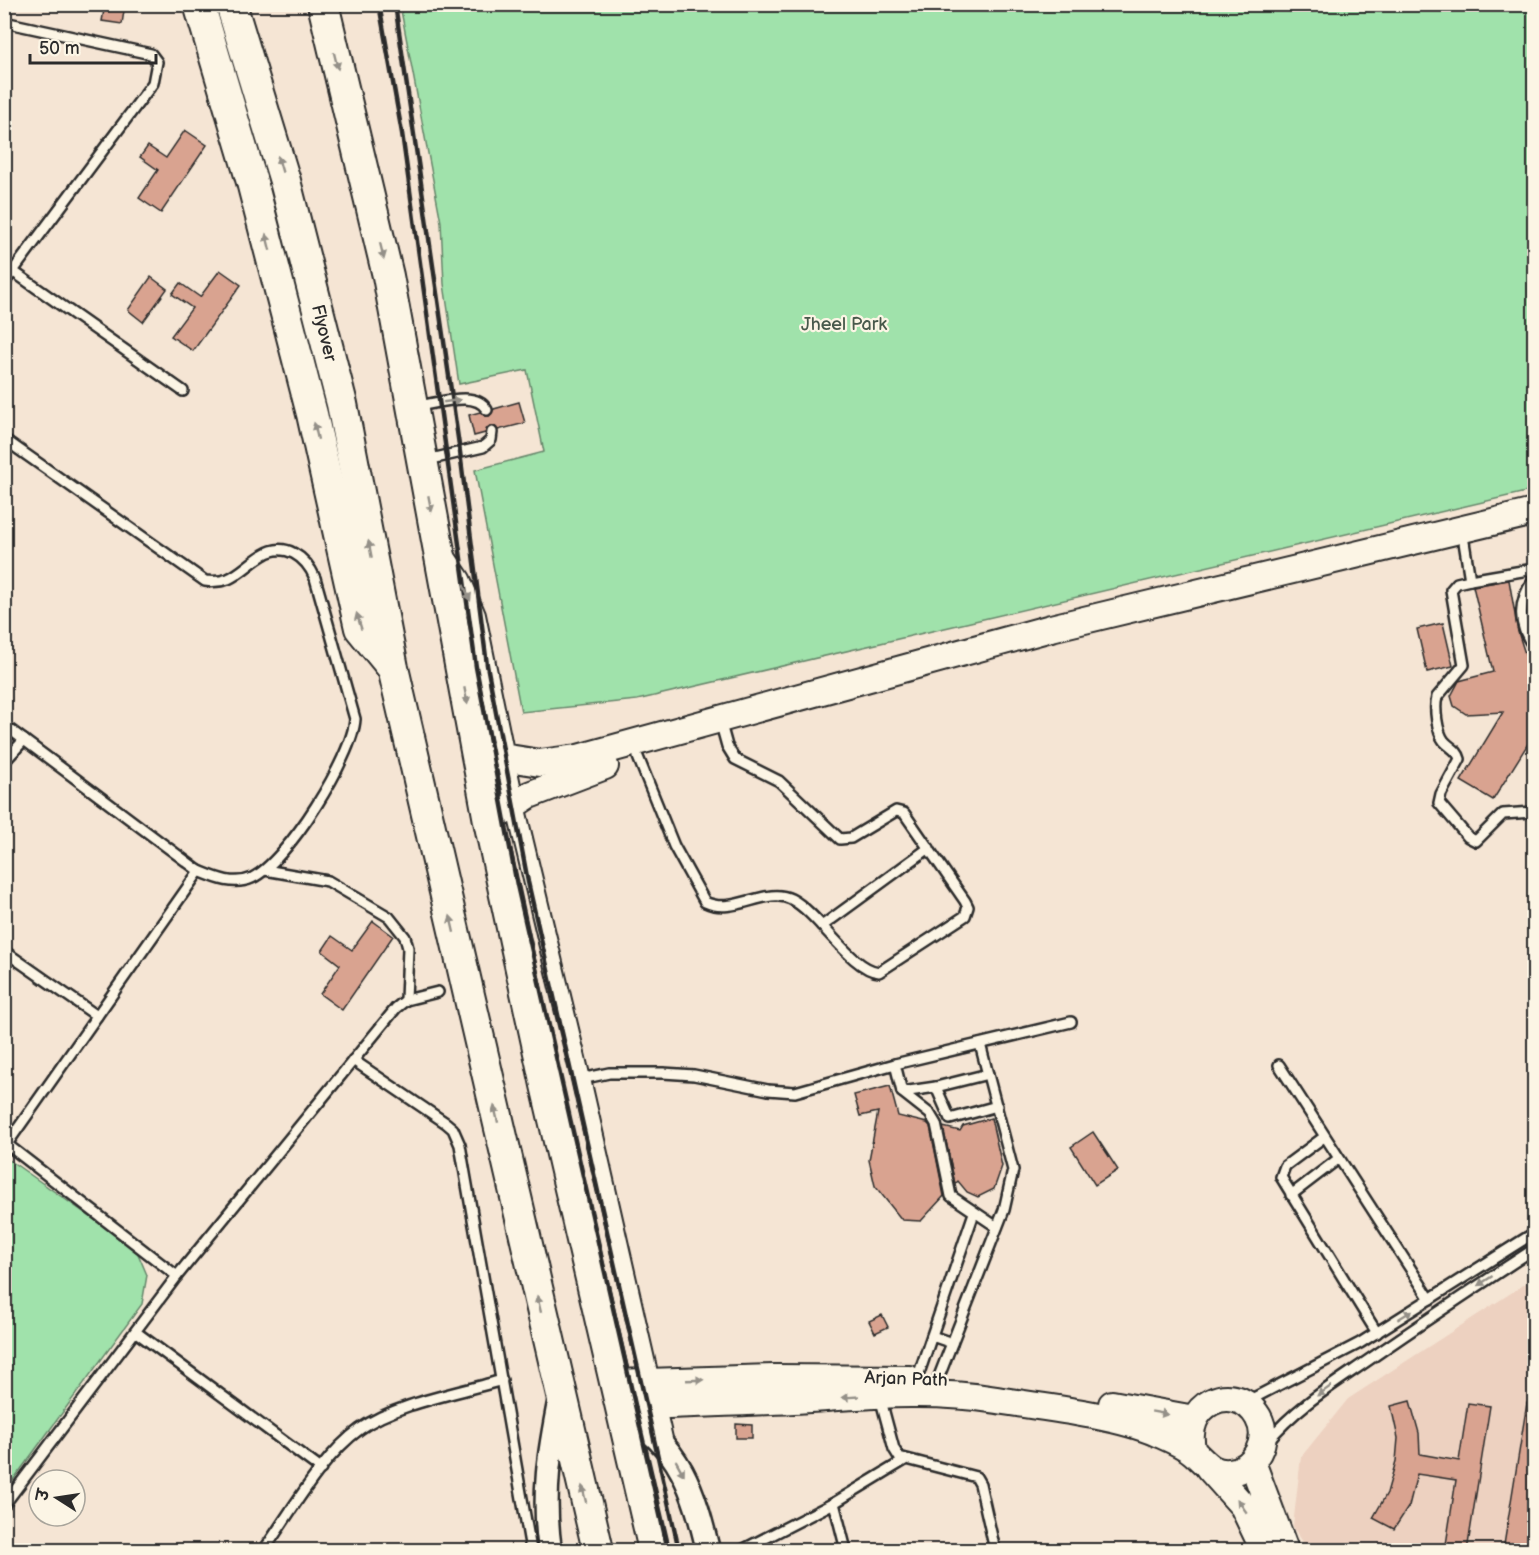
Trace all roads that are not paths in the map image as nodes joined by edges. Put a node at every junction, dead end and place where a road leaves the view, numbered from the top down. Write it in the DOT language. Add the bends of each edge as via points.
graph roads {
  1 [pos="199,4"];
  2 [pos="231,4"];
  3 [pos="323,4"];
  4 [pos="4,22"];
  5 [pos="8,268"];
  6 [pos="4,283"];
  7 [pos="183,391"];
  8 [pos="412,407"];
  9 [pos="487,410"];
  10 [pos="492,432"];
  11 [pos="4,439"];
  12 [pos="422,461"];
  13 [pos="1534,512"];
  14 [pos="1534,526"];
  15 [pos="1464,542"];
  16 [pos="437,543"];
  17 [pos="1534,569"];
  18 [pos="1470,580"];
  19 [pos="1534,580"];
  20 [pos="1534,646"];
  21 [pos="393,668"];
  22 [pos="4,725"];
  23 [pos="722,728"];
  24 [pos="24,740"];
  25 [pos="477,753"];
  26 [pos="638,757"];
  27 [pos="506,758"];
  28 [pos="4,762"];
  29 [pos="560,771"];
  30 [pos="515,805"];
  31 [pos="1534,812"];
  32 [pos="489,821"];
  33 [pos="929,848"];
  34 [pos="265,870"];
  35 [pos="199,872"];
  36 [pos="822,926"];
  37 [pos="4,951"];
  38 [pos="438,992"];
  39 [pos="405,1000"];
  40 [pos="97,1016"];
  41 [pos="1071,1022"];
  42 [pos="980,1044"];
  43 [pos="353,1060"];
  44 [pos="895,1064"];
  45 [pos="1279,1065"];
  46 [pos="988,1074"];
  47 [pos="581,1079"];
  48 [pos="936,1087"];
  49 [pos="902,1092"];
  50 [pos="997,1106"];
  51 [pos="1324,1137"];
  52 [pos="6,1143"];
  53 [pos="1338,1159"];
  54 [pos="1291,1195"];
  55 [pos="974,1213"];
  56 [pos="997,1227"];
  57 [pos="1534,1233"];
  58 [pos="1534,1249"];
  59 [pos="177,1276"];
  60 [pos="1430,1299"];
  61 [pos="136,1332"];
  62 [pos="1377,1333"];
  63 [pos="932,1336"];
  64 [pos="952,1343"];
  65 [pos="927,1379"];
  66 [pos="502,1380"];
  67 [pos="877,1386"];
  68 [pos="653,1393"];
  69 [pos="560,1395"];
  70 [pos="620,1401"];
  71 [pos="1243,1403"];
  72 [pos="1194,1419"];
  73 [pos="664,1443"];
  74 [pos="1255,1457"];
  75 [pos="905,1460"];
  76 [pos="1201,1460"];
  77 [pos="321,1469"];
  78 [pos="834,1503"];
  79 [pos="4,1505"];
  80 [pos="264,1551"];
  81 [pos="531,1551"];
  82 [pos="550,1551"];
  83 [pos="598,1551"];
  84 [pos="654,1551"];
  85 [pos="708,1551"];
  86 [pos="742,1551"];
  87 [pos="846,1551"];
  88 [pos="995,1551"];
  89 [pos="1264,1551"];
  90 [pos="1285,1551"];
  21 -- 1 [label="highway, one-way" via="360,628 312,414 261,216"];
  21 -- 2 [label="highway, Flyover, one-way" via="342,404 285,181"];
  3 -- 8 [label="highway, one-way" via="388,276"];
  4 -- 5 [label="lane" via="151,54 157,62 153,83"];
  5 -- 6 [label="lane"];
  5 -- 7 [label="lane"];
  8 -- 9 [label="lane, one-way" via="475,399"];
  8 -- 12 [label="highway"];
  10 -- 12 [label="lane" via="491,440 483,447"];
  11 -- 34 [label="lane" via="205,581 230,579 265,553 276,551 296,553 310,565 353,709 355,728 336,770 293,842"];
  12 -- 16 [label="highway, one-way"];
  13 -- 29 [label="main road" via="1051,628 636,743"];
  14 -- 15 [label="main road"];
  15 -- 18 [label="lane"];
  15 -- 23 [label="main road" via="1060,635"];
  16 -- 25 [label="highway, one-way"];
  16 -- 27 [label="street, one-way" via="461,579 476,615"];
  17 -- 18 [label="lane"];
  18 -- 31 [label="lane" via="1457,583 1451,590 1464,664 1437,697 1436,704 1443,739 1460,759 1439,803 1476,841 1503,814"];
  19 -- 20 [label="lane" via="1521,608 1524,630"];
  69 -- 21 [label="highway, Flyover, one-way"];
  22 -- 24 [label="lane"];
  23 -- 26 [label="main road"];
  23 -- 33 [label="lane" via="735,759 779,781 840,839 851,838 900,810"];
  24 -- 28 [label="lane"];
  24 -- 35 [label="lane"];
  25 -- 27 [label="main road"];
  25 -- 32 [label="highway"];
  26 -- 29 [label="main road"];
  26 -- 36 [label="lane" via="674,846 705,902 724,907 788,897"];
  27 -- 29 [label="main road"];
  27 -- 30 [label="street"];
  29 -- 30 [label="main road"];
  30 -- 32 [label="main road"];
  30 -- 47 [label="street"];
  32 -- 70 [label="highway"];
  33 -- 36 [label="lane"];
  33 -- 36 [label="lane" via="965,901 965,916 879,972 864,968"];
  34 -- 35 [label="lane" via="236,882"];
  34 -- 39 [label="lane" via="328,881 389,917 405,937 408,948"];
  35 -- 40 [label="lane"];
  37 -- 40 [label="lane"];
  38 -- 39 [label="lane"];
  39 -- 43 [label="lane"];
  40 -- 52 [label="lane"];
  41 -- 42 [label="lane"];
  42 -- 44 [label="lane"];
  42 -- 46 [label="lane"];
  43 -- 59 [label="lane"];
  43 -- 66 [label="lane" via="446,1123 457,1136"];
  44 -- 47 [label="lane" via="795,1092 663,1073 609,1073"];
  44 -- 49 [label="lane"];
  45 -- 51 [label="lane"];
  46 -- 48 [label="lane"];
  46 -- 50 [label="lane"];
  47 -- 68 [label="street"];
  48 -- 49 [label="lane"];
  48 -- 50 [label="lane" via="950,1119"];
  49 -- 55 [label="lane" via="930,1113 936,1124 951,1196"];
  50 -- 56 [label="lane" via="1013,1170"];
  51 -- 53 [label="lane"];
  51 -- 54 [label="lane" via="1282,1171 1281,1177"];
  52 -- 59 [label="lane"];
  53 -- 54 [label="lane"];
  53 -- 60 [label="lane"];
  54 -- 62 [label="lane"];
  55 -- 56 [label="lane"];
  55 -- 63 [label="lane"];
  56 -- 64 [label="lane"];
  57 -- 60 [label="lane"];
  58 -- 74 [label="lane, one-way" via="1313,1398 1291,1415"];
  59 -- 61 [label="lane"];
  62 -- 60 [label="lane, one-way"];
  61 -- 77 [label="lane"];
  61 -- 79 [label="lane"];
  62 -- 71 [label="lane"];
  63 -- 64 [label="lane"];
  63 -- 65 [label="lane"];
  64 -- 65 [label="lane"];
  65 -- 67 [label="main road, Arjan Path"];
  65 -- 72 [label="main road, Arjan Path, one-way" via="1006,1385"];
  66 -- 77 [label="lane" via="377,1420 359,1429"];
  66 -- 81 [label="lane"];
  67 -- 68 [label="main road, Arjan Path"];
  67 -- 75 [label="lane" via="894,1449"];
  67 -- 76 [label="main road, Arjan Path" via="972,1396 1120,1421 1153,1432"];
  68 -- 70 [label="main road, Arjan Path"];
  68 -- 73 [label="street"];
  69 -- 82 [label="street" via="545,1500"];
  83 -- 69 [label="highway, Flyover, one-way"];
  70 -- 73 [label="street"];
  70 -- 84 [label="highway"];
  71 -- 72 [label="main road" via="1221,1399 1200,1409"];
  71 -- 74 [label="main road" via="1259,1419 1263,1430"];
  72 -- 76 [label="main road" via="1190,1430"];
  73 -- 85 [label="street, one-way" via="693,1491"];
  74 -- 76 [label="main road" via="1232,1472"];
  74 -- 90 [label="main road"];
  75 -- 78 [label="lane"];
  75 -- 88 [label="lane" via="976,1477"];
  89 -- 76 [label="main road, Arjan Path, one-way" via="1243,1506"];
  77 -- 80 [label="lane"];
  78 -- 86 [label="lane"];
  78 -- 87 [label="lane"];
}
